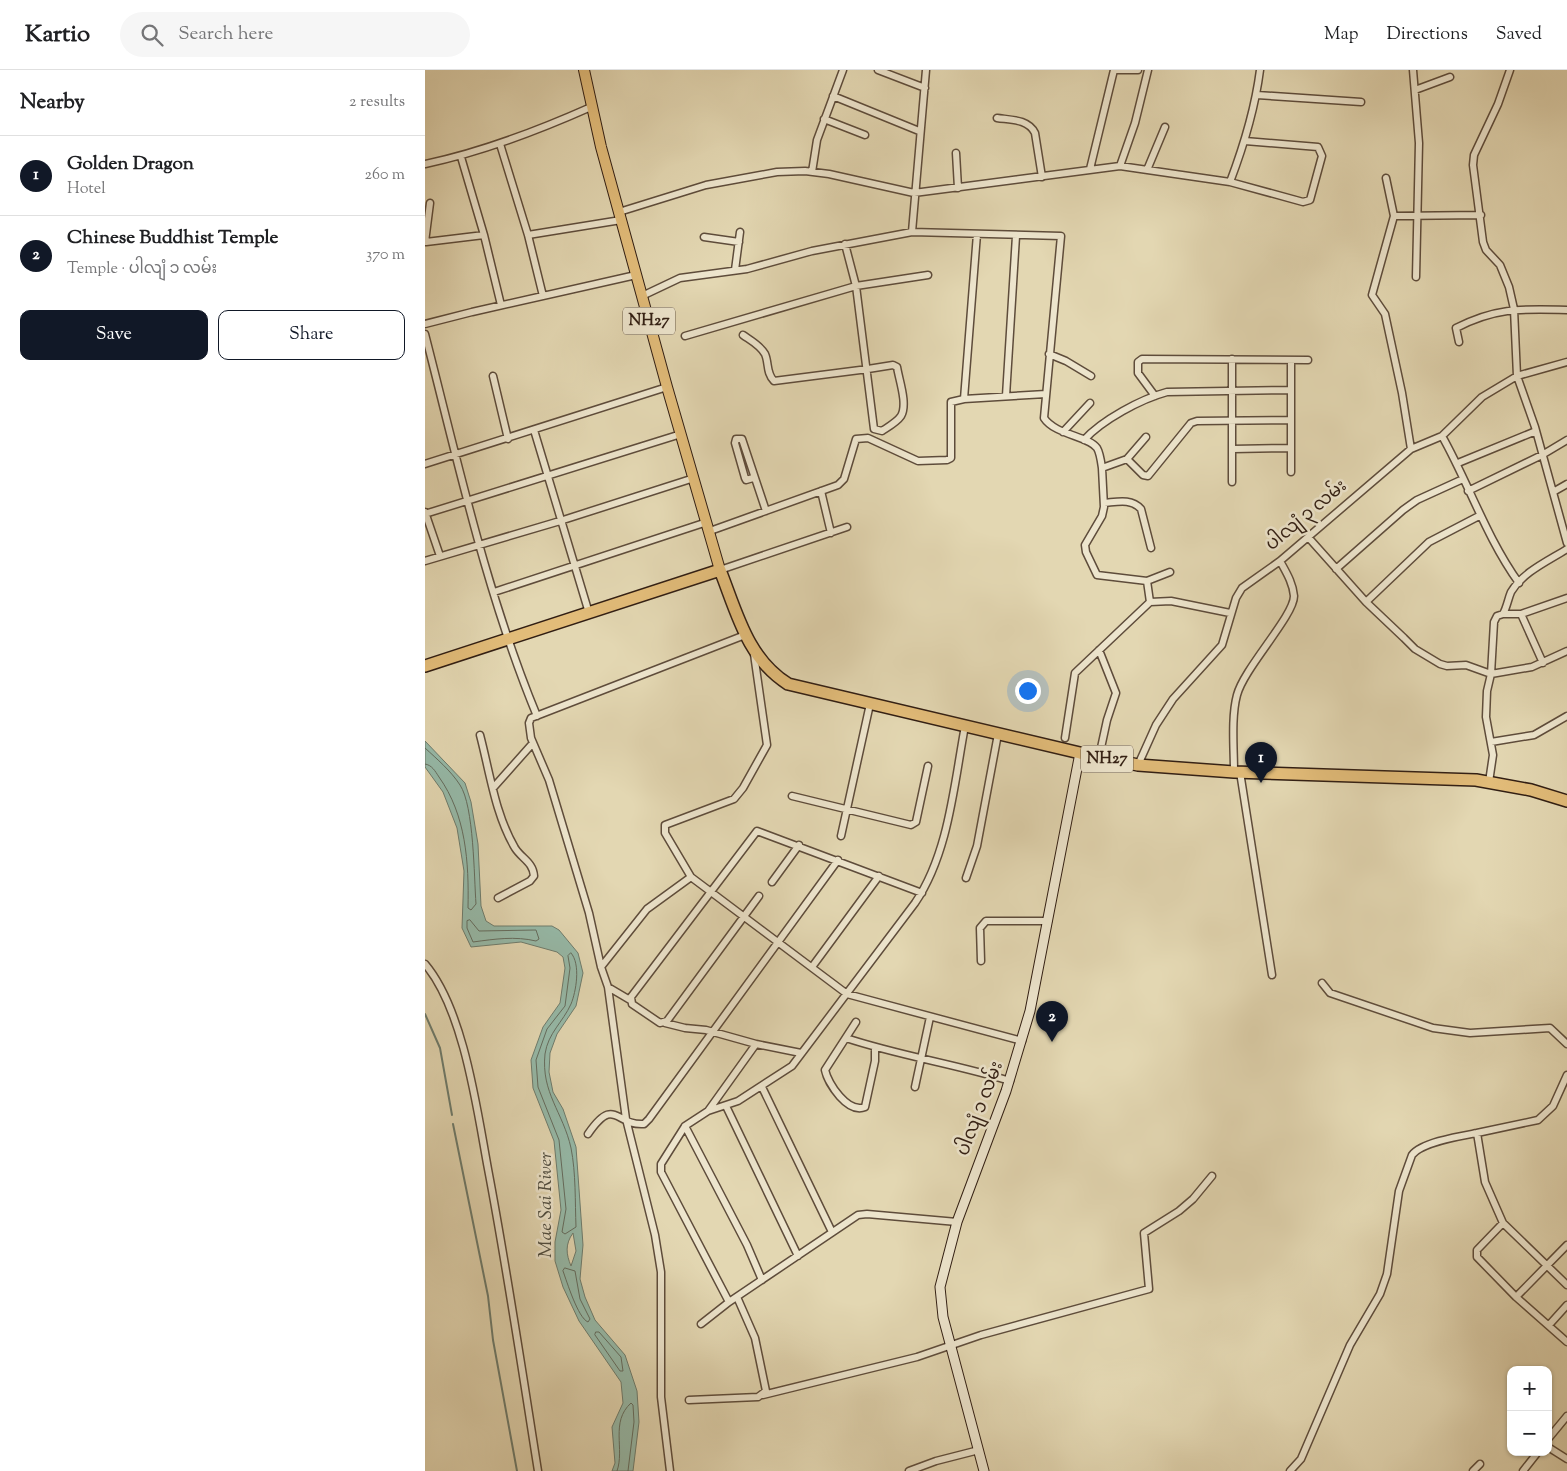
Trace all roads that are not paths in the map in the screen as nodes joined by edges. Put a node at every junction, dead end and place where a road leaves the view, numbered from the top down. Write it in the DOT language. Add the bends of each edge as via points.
graph roads {
  1 [pos="584,70"];
  2 [pos="843,70"];
  3 [pos="878,70"];
  4 [pos="926,70"];
  5 [pos="1138,70"];
  6 [pos="1148,70"];
  7 [pos="1260,70"];
  8 [pos="1413,70"];
  9 [pos="1510,70"];
  10 [pos="1450,77"];
  11 [pos="925,88"];
  12 [pos="1415,90"];
  13 [pos="1257,95"];
  14 [pos="833,96"];
  15 [pos="1361,102"];
  16 [pos="591,107"];
  17 [pos="997,118"];
  18 [pos="824,119"];
  19 [pos="1165,127"];
  20 [pos="919,131"];
  21 [pos="865,135"];
  22 [pos="1245,141"];
  23 [pos="500,144"];
  24 [pos="956,153"];
  25 [pos="461,157"];
  26 [pos="425,164"];
  27 [pos="1120,166"];
  28 [pos="1090,169"];
  29 [pos="1147,170"];
  30 [pos="812,172"];
  31 [pos="1042,177"];
  32 [pos="1387,178"];
  33 [pos="1230,182"];
  34 [pos="958,188"];
  35 [pos="914,193"];
  36 [pos="430,203"];
  37 [pos="1418,214"];
  38 [pos="1481,215"];
  39 [pos="620,216"];
  40 [pos="1394,216"];
  41 [pos="740,232"];
  42 [pos="912,232"];
  43 [pos="977,234"];
  44 [pos="484,235"];
  45 [pos="528,235"];
  46 [pos="1016,236"];
  47 [pos="704,237"];
  48 [pos="426,242"];
  49 [pos="739,242"];
  50 [pos="845,244"];
  51 [pos="735,270"];
  52 [pos="636,275"];
  53 [pos="928,275"];
  54 [pos="1416,276"];
  55 [pos="856,286"];
  56 [pos="543,296"];
  57 [pos="642,296"];
  58 [pos="501,305"];
  59 [pos="1514,309"];
  60 [pos="1567,310"];
  61 [pos="425,324"];
  62 [pos="425,334"];
  63 [pos="743,335"];
  64 [pos="685,336"];
  65 [pos="1459,342"];
  66 [pos="1049,354"];
  67 [pos="1232,359"];
  68 [pos="1291,360"];
  69 [pos="1308,360"];
  70 [pos="1567,362"];
  71 [pos="868,369"];
  72 [pos="493,376"];
  73 [pos="1091,376"];
  74 [pos="1517,376"];
  75 [pos="667,387"];
  76 [pos="1233,390"];
  77 [pos="1291,390"];
  78 [pos="1046,394"];
  79 [pos="1006,396"];
  80 [pos="1155,396"];
  81 [pos="964,399"];
  82 [pos="1090,403"];
  83 [pos="1291,420"];
  84 [pos="1232,421"];
  85 [pos="534,430"];
  86 [pos="877,431"];
  87 [pos="1536,431"];
  88 [pos="1063,432"];
  89 [pos="681,434"];
  90 [pos="1442,436"];
  91 [pos="860,437"];
  92 [pos="1146,437"];
  93 [pos="508,439"];
  94 [pos="1084,440"];
  95 [pos="1567,440"];
  96 [pos="1291,448"];
  97 [pos="1233,449"];
  98 [pos="1411,449"];
  99 [pos="456,455"];
  100 [pos="1542,455"];
  101 [pos="1127,459"];
  102 [pos="1458,463"];
  103 [pos="425,464"];
  104 [pos="1102,468"];
  105 [pos="1291,472"];
  106 [pos="547,476"];
  107 [pos="694,478"];
  108 [pos="753,478"];
  109 [pos="1463,480"];
  110 [pos="1232,482"];
  111 [pos="1567,484"];
  112 [pos="1468,490"];
  113 [pos="821,491"];
  114 [pos="1553,492"];
  115 [pos="468,501"];
  116 [pos="1104,503"];
  117 [pos="766,510"];
  118 [pos="425,513"];
  119 [pos="1479,516"];
  120 [pos="560,521"];
  121 [pos="709,527"];
  122 [pos="847,527"];
  123 [pos="831,532"];
  124 [pos="1308,537"];
  125 [pos="1567,543"];
  126 [pos="480,544"];
  127 [pos="1151,548"];
  128 [pos="1567,549"];
  129 [pos="440,556"];
  130 [pos="425,560"];
  131 [pos="1280,561"];
  132 [pos="574,566"];
  133 [pos="720,570"];
  134 [pos="1336,570"];
  135 [pos="1170,572"];
  136 [pos="1147,581"];
  137 [pos="1519,583"];
  138 [pos="494,592"];
  139 [pos="1567,598"];
  140 [pos="1150,602"];
  141 [pos="1367,602"];
  142 [pos="589,612"];
  143 [pos="1231,613"];
  144 [pos="1503,614"];
  145 [pos="1521,614"];
  146 [pos="745,635"];
  147 [pos="508,639"];
  148 [pos="1099,650"];
  149 [pos="1567,651"];
  150 [pos="754,652"];
  151 [pos="1543,663"];
  152 [pos="425,666"];
  153 [pos="1491,674"];
  154 [pos="870,704"];
  155 [pos="537,716"];
  156 [pos="1567,716"];
  157 [pos="965,726"];
  158 [pos="998,734"];
  159 [pos="480,735"];
  160 [pos="1065,738"];
  161 [pos="1491,742"];
  162 [pos="533,743"];
  163 [pos="1079,754"];
  164 [pos="1099,757"];
  165 [pos="1138,765"];
  166 [pos="928,766"];
  167 [pos="1237,772"];
  168 [pos="1489,782"];
  169 [pos="493,788"];
  170 [pos="792,796"];
  171 [pos="1567,801"];
  172 [pos="847,810"];
  173 [pos="841,836"];
  174 [pos="799,846"];
  175 [pos="838,860"];
  176 [pos="879,876"];
  177 [pos="691,877"];
  178 [pos="966,878"];
  179 [pos="772,882"];
  180 [pos="710,892"];
  181 [pos="922,893"];
  182 [pos="759,896"];
  183 [pos="498,898"];
  184 [pos="745,916"];
  185 [pos="1048,921"];
  186 [pos="778,941"];
  187 [pos="981,961"];
  188 [pos="425,964"];
  189 [pos="601,967"];
  190 [pos="812,967"];
  191 [pos="1272,975"];
  192 [pos="1323,983"];
  193 [pos="608,987"];
  194 [pos="847,994"];
  195 [pos="630,1000"];
  196 [pos="930,1017"];
  197 [pos="665,1022"];
  198 [pos="856,1022"];
  199 [pos="711,1031"];
  200 [pos="846,1038"];
  201 [pos="1022,1041"];
  202 [pos="756,1044"];
  203 [pos="1567,1044"];
  204 [pos="875,1047"];
  205 [pos="801,1053"];
  206 [pos="920,1058"];
  207 [pos="1567,1074"];
  208 [pos="1009,1080"];
  209 [pos="762,1087"];
  210 [pos="915,1087"];
  211 [pos="726,1106"];
  212 [pos="708,1112"];
  213 [pos="626,1119"];
  214 [pos="685,1126"];
  215 [pos="1477,1132"];
  216 [pos="588,1134"];
  217 [pos="1212,1176"];
  218 [pos="957,1222"];
  219 [pos="1503,1222"];
  220 [pos="833,1232"];
  221 [pos="1567,1244"];
  222 [pos="798,1256"];
  223 [pos="1547,1265"];
  224 [pos="762,1280"];
  225 [pos="1567,1284"];
  226 [pos="737,1297"];
  227 [pos="1516,1297"];
  228 [pos="729,1302"];
  229 [pos="1567,1305"];
  230 [pos="701,1324"];
  231 [pos="1549,1325"];
  232 [pos="1567,1342"];
  233 [pos="950,1346"];
  234 [pos="763,1395"];
  235 [pos="689,1400"];
  236 [pos="1567,1416"];
  237 [pos="1552,1434"];
  238 [pos="979,1450"];
  239 [pos="1552,1450"];
  240 [pos="1535,1456"];
  241 [pos="1567,1459"];
  242 [pos="1479,1464"];
  243 [pos="538,1471"];
  244 [pos="670,1471"];
  245 [pos="911,1471"];
  246 [pos="984,1471"];
  247 [pos="1290,1471"];
  248 [pos="1473,1471"];
  249 [pos="1523,1471"];
  1 -- 16 [label="main road, NH27"];
  2 -- 14 [label="street"];
  3 -- 11 [label="street"];
  4 -- 11 [label="street"];
  5 -- 28 [label="street" via="1114,70"];
  6 -- 27 [label="street"];
  7 -- 13 [label="street"];
  8 -- 12 [label="street"];
  9 -- 38 [label="street" via="1473,160"];
  10 -- 12 [label="street"];
  11 -- 20 [label="street"];
  12 -- 37 [label="street" via="1419,143"];
  13 -- 15 [label="street"];
  13 -- 22 [label="street"];
  14 -- 18 [label="street"];
  14 -- 20 [label="street"];
  16 -- 23 [label="street"];
  16 -- 39 [label="main road, NH27"];
  17 -- 31 [label="street" via="1019,121 1032,127"];
  18 -- 21 [label="street"];
  18 -- 30 [label="street"];
  19 -- 29 [label="street"];
  20 -- 35 [label="street"];
  22 -- 33 [label="street"];
  22 -- 33 [label="street" via="1318,147 1322,156 1310,200 1303,202"];
  23 -- 25 [label="street"];
  23 -- 45 [label="street"];
  24 -- 34 [label="street"];
  25 -- 26 [label="street"];
  25 -- 44 [label="street"];
  27 -- 28 [label="street"];
  27 -- 29 [label="street"];
  28 -- 31 [label="street"];
  29 -- 33 [label="street"];
  30 -- 35 [label="street"];
  30 -- 39 [label="street" via="777,172 706,185"];
  31 -- 34 [label="street"];
  32 -- 40 [label="street"];
  34 -- 35 [label="street"];
  35 -- 42 [label="street"];
  36 -- 48 [label="street"];
  37 -- 38 [label="street"];
  37 -- 40 [label="street"];
  37 -- 54 [label="street"];
  38 -- 59 [label="street" via="1483,242 1505,275"];
  39 -- 45 [label="street"];
  39 -- 52 [label="main road, NH27"];
  40 -- 98 [label="street" via="1372,296 1385,314"];
  41 -- 49 [label="street"];
  42 -- 43 [label="street"];
  42 -- 50 [label="street"];
  43 -- 46 [label="street"];
  43 -- 81 [label="street"];
  44 -- 48 [label="street"];
  44 -- 58 [label="street"];
  45 -- 56 [label="street"];
  46 -- 66 [label="street" via="1061,236"];
  46 -- 79 [label="street"];
  47 -- 49 [label="street"];
  49 -- 51 [label="street"];
  50 -- 51 [label="street"];
  50 -- 55 [label="street"];
  51 -- 57 [label="street" via="680,278"];
  52 -- 56 [label="street"];
  52 -- 57 [label="main road, NH27"];
  53 -- 55 [label="street"];
  55 -- 64 [label="street"];
  55 -- 71 [label="street"];
  56 -- 58 [label="street"];
  57 -- 75 [label="main road, NH27"];
  58 -- 61 [label="street"];
  59 -- 60 [label="street"];
  59 -- 65 [label="street" via="1479,316 1456,328"];
  59 -- 74 [label="street"];
  62 -- 99 [label="street"];
  63 -- 71 [label="street" via="765,354 774,381"];
  66 -- 73 [label="street"];
  66 -- 78 [label="street"];
  67 -- 68 [label="street"];
  67 -- 76 [label="street"];
  67 -- 80 [label="street" via="1142,359 1138,362 1138,373"];
  68 -- 69 [label="street"];
  68 -- 77 [label="street"];
  70 -- 74 [label="street, ပါလျံ ၃ လမ်း"];
  71 -- 86 [label="street" via="873,426"];
  71 -- 86 [label="street" via="897,367 903,405 901,417 882,431"];
  72 -- 93 [label="street"];
  74 -- 87 [label="street"];
  74 -- 90 [label="street, ပါလျံ ၃ လမ်း" via="1482,397"];
  75 -- 85 [label="street"];
  75 -- 89 [label="main road, NH27"];
  76 -- 77 [label="street"];
  76 -- 80 [label="street"];
  76 -- 84 [label="street"];
  77 -- 83 [label="street"];
  78 -- 79 [label="street"];
  78 -- 88 [label="street" via="1047,423"];
  79 -- 81 [label="street"];
  80 -- 94 [label="street" via="1095,428"];
  81 -- 91 [label="street" via="951,402 951,458 947,460 918,461"];
  82 -- 88 [label="street"];
  83 -- 84 [label="street"];
  83 -- 96 [label="street"];
  84 -- 97 [label="street"];
  84 -- 101 [label="street" via="1191,423 1148,476"];
  85 -- 93 [label="street"];
  85 -- 106 [label="street"];
  86 -- 91 [label="street"];
  87 -- 100 [label="street"];
  87 -- 102 [label="street"];
  88 -- 94 [label="street"];
  89 -- 106 [label="street"];
  89 -- 107 [label="main road, NH27"];
  90 -- 98 [label="street, ပါလျံ ၃ လမ်း"];
  90 -- 102 [label="street"];
  91 -- 113 [label="street" via="856,439 844,479"];
  92 -- 101 [label="street"];
  93 -- 99 [label="street"];
  94 -- 104 [label="street" via="1097,447"];
  95 -- 100 [label="street"];
  96 -- 97 [label="street"];
  96 -- 105 [label="street"];
  97 -- 110 [label="street"];
  98 -- 124 [label="street, ပါလျံ ၃ လမ်း"];
  99 -- 103 [label="street"];
  99 -- 115 [label="street"];
  100 -- 112 [label="street"];
  100 -- 114 [label="street"];
  101 -- 104 [label="street"];
  102 -- 109 [label="street"];
  104 -- 116 [label="street"];
  106 -- 115 [label="street"];
  106 -- 120 [label="street"];
  107 -- 120 [label="street"];
  107 -- 121 [label="main road, NH27"];
  108 -- 108 [label="street" via="742,439 736,439 745,478"];
  108 -- 117 [label="street"];
  109 -- 112 [label="street"];
  109 -- 134 [label="street" via="1410,505"];
  111 -- 114 [label="street"];
  112 -- 119 [label="street"];
  113 -- 117 [label="street"];
  113 -- 123 [label="street"];
  114 -- 125 [label="street"];
  115 -- 118 [label="street"];
  115 -- 126 [label="street"];
  116 -- 127 [label="street" via="1130,501 1137,504"];
  116 -- 136 [label="street" via="1102,516 1085,545 1097,575"];
  117 -- 121 [label="street"];
  118 -- 129 [label="street"];
  119 -- 137 [label="street"];
  119 -- 141 [label="street" via="1429,542"];
  120 -- 126 [label="street"];
  120 -- 132 [label="street"];
  121 -- 132 [label="street"];
  121 -- 133 [label="main road, NH27"];
  122 -- 123 [label="street"];
  123 -- 133 [label="street"];
  124 -- 131 [label="street, ပါလျံ ၃ လမ်း"];
  124 -- 134 [label="street"];
  126 -- 129 [label="street"];
  126 -- 138 [label="street"];
  128 -- 137 [label="street"];
  129 -- 130 [label="street"];
  131 -- 143 [label="street, ပါလျံ ၃ လမ်း" via="1242,588"];
  131 -- 167 [label="street" via="1292,584 1292,609 1242,681 1236,696"];
  132 -- 138 [label="street"];
  132 -- 142 [label="street"];
  133 -- 142 [label="highway"];
  133 -- 146 [label="highway, NH27"];
  134 -- 141 [label="street"];
  135 -- 136 [label="street"];
  136 -- 140 [label="street"];
  137 -- 144 [label="street" via="1511,592"];
  138 -- 147 [label="street"];
  139 -- 145 [label="street"];
  140 -- 143 [label="street" via="1171,601"];
  140 -- 148 [label="street"];
  141 -- 153 [label="street" via="1429,658 1447,666 1466,665"];
  142 -- 147 [label="highway"];
  143 -- 165 [label="street, ပါလျံ ၃ လမ်း" via="1222,645 1173,699"];
  144 -- 145 [label="street"];
  144 -- 153 [label="street" via="1493,622"];
  145 -- 151 [label="street"];
  146 -- 150 [label="highway, NH27"];
  146 -- 155 [label="street"];
  147 -- 152 [label="highway"];
  147 -- 155 [label="street"];
  148 -- 160 [label="street" via="1075,674"];
  148 -- 164 [label="street" via="1117,693"];
  149 -- 151 [label="street"];
  150 -- 154 [label="highway, NH27" via="764,666 788,684"];
  150 -- 177 [label="street" via="767,745 734,799 676,820 664,828"];
  151 -- 153 [label="street"];
  153 -- 161 [label="street" via="1486,717"];
  154 -- 157 [label="highway, NH27"];
  154 -- 172 [label="street"];
  155 -- 162 [label="street" via="529,723"];
  156 -- 161 [label="street" via="1534,735"];
  157 -- 158 [label="highway, NH27"];
  157 -- 181 [label="street" via="947,820 935,864"];
  158 -- 163 [label="highway, NH27"];
  158 -- 178 [label="street" via="977,846"];
  159 -- 169 [label="street"];
  161 -- 168 [label="street" via="1493,755"];
  162 -- 169 [label="street"];
  162 -- 189 [label="street" via="549,780"];
  163 -- 164 [label="highway, NH27"];
  163 -- 185 [label="street, ပါလျံ ၁ လမ်း"];
  164 -- 165 [label="highway, NH27"];
  165 -- 167 [label="highway, NH27"];
  166 -- 172 [label="street" via="916,822 911,825"];
  167 -- 168 [label="highway, NH27"];
  167 -- 191 [label="street"];
  168 -- 171 [label="highway, NH27"];
  169 -- 183 [label="street" via="503,824 516,850 531,865 534,876"];
  170 -- 172 [label="street"];
  172 -- 173 [label="street"];
  174 -- 175 [label="street"];
  174 -- 179 [label="street"];
  174 -- 180 [label="street" via="757,831"];
  175 -- 176 [label="street"];
  175 -- 186 [label="street"];
  176 -- 181 [label="street"];
  176 -- 190 [label="street"];
  177 -- 180 [label="street"];
  177 -- 189 [label="street" via="647,909"];
  180 -- 184 [label="street"];
  180 -- 195 [label="street"];
  181 -- 194 [label="street"];
  182 -- 184 [label="street"];
  184 -- 186 [label="street"];
  184 -- 197 [label="street"];
  185 -- 187 [label="street" via="986,921 980,928"];
  185 -- 201 [label="street, ပါလျံ ၁ လမ်း"];
  186 -- 190 [label="street"];
  186 -- 199 [label="street"];
  188 -- 243 [label="street" via="449,1005 470,1070"];
  189 -- 193 [label="street"];
  190 -- 194 [label="street"];
  192 -- 203 [label="street" via="1330,993 1433,1028 1470,1033 1549,1028"];
  193 -- 195 [label="street"];
  193 -- 213 [label="street"];
  194 -- 196 [label="street"];
  194 -- 205 [label="street"];
  195 -- 197 [label="street" via="660,1023"];
  196 -- 201 [label="street"];
  196 -- 206 [label="street"];
  197 -- 199 [label="street"];
  198 -- 200 [label="street"];
  199 -- 202 [label="street"];
  199 -- 213 [label="street" via="644,1124"];
  200 -- 204 [label="street"];
  200 -- 204 [label="street" via="825,1070 849,1106 865,1107"];
  201 -- 208 [label="street, ပါလျံ ၁ လမ်း"];
  202 -- 205 [label="street"];
  202 -- 212 [label="street"];
  204 -- 206 [label="street"];
  205 -- 209 [label="street" via="792,1066"];
  206 -- 208 [label="street"];
  206 -- 210 [label="street"];
  207 -- 215 [label="street" via="1553,1106 1538,1120"];
  208 -- 218 [label="street, ပါလျံ ၁ လမ်း"];
  209 -- 211 [label="street"];
  209 -- 220 [label="street"];
  211 -- 212 [label="street"];
  211 -- 222 [label="street"];
  212 -- 214 [label="street"];
  213 -- 216 [label="street" via="619,1115 605,1115"];
  213 -- 244 [label="street" via="661,1272 661,1397"];
  214 -- 224 [label="street"];
  214 -- 228 [label="street" via="661,1164 661,1172"];
  215 -- 219 [label="street" via="1485,1182"];
  215 -- 247 [label="street" via="1444,1140 1412,1155 1399,1191 1387,1274 1380,1294 1350,1345 1301,1459"];
  217 -- 233 [label="street" via="1179,1211 1144,1233 1149,1289"];
  218 -- 220 [label="street" via="867,1214 854,1217"];
  218 -- 233 [label="street, ပါလျံ ၁ လမ်း" via="940,1298"];
  219 -- 223 [label="street"];
  219 -- 227 [label="street" via="1476,1254"];
  220 -- 222 [label="street"];
  221 -- 223 [label="street"];
  222 -- 224 [label="street"];
  223 -- 225 [label="street"];
  223 -- 227 [label="street"];
  224 -- 226 [label="street"];
  226 -- 228 [label="street"];
  226 -- 234 [label="street" via="755,1338 766,1391"];
  227 -- 231 [label="street"];
  228 -- 230 [label="street"];
  229 -- 231 [label="street"];
  231 -- 232 [label="street"];
  233 -- 234 [label="street" via="850,1375"];
  233 -- 238 [label="street, ပါလျံ ၁ လမ်း"];
  234 -- 235 [label="street"];
  236 -- 237 [label="street"];
  238 -- 245 [label="street"];
  238 -- 246 [label="street, ပါလျံ ၁ လမ်း"];
  239 -- 241 [label="street"];
  240 -- 249 [label="street"];
  242 -- 248 [label="street"];
}
